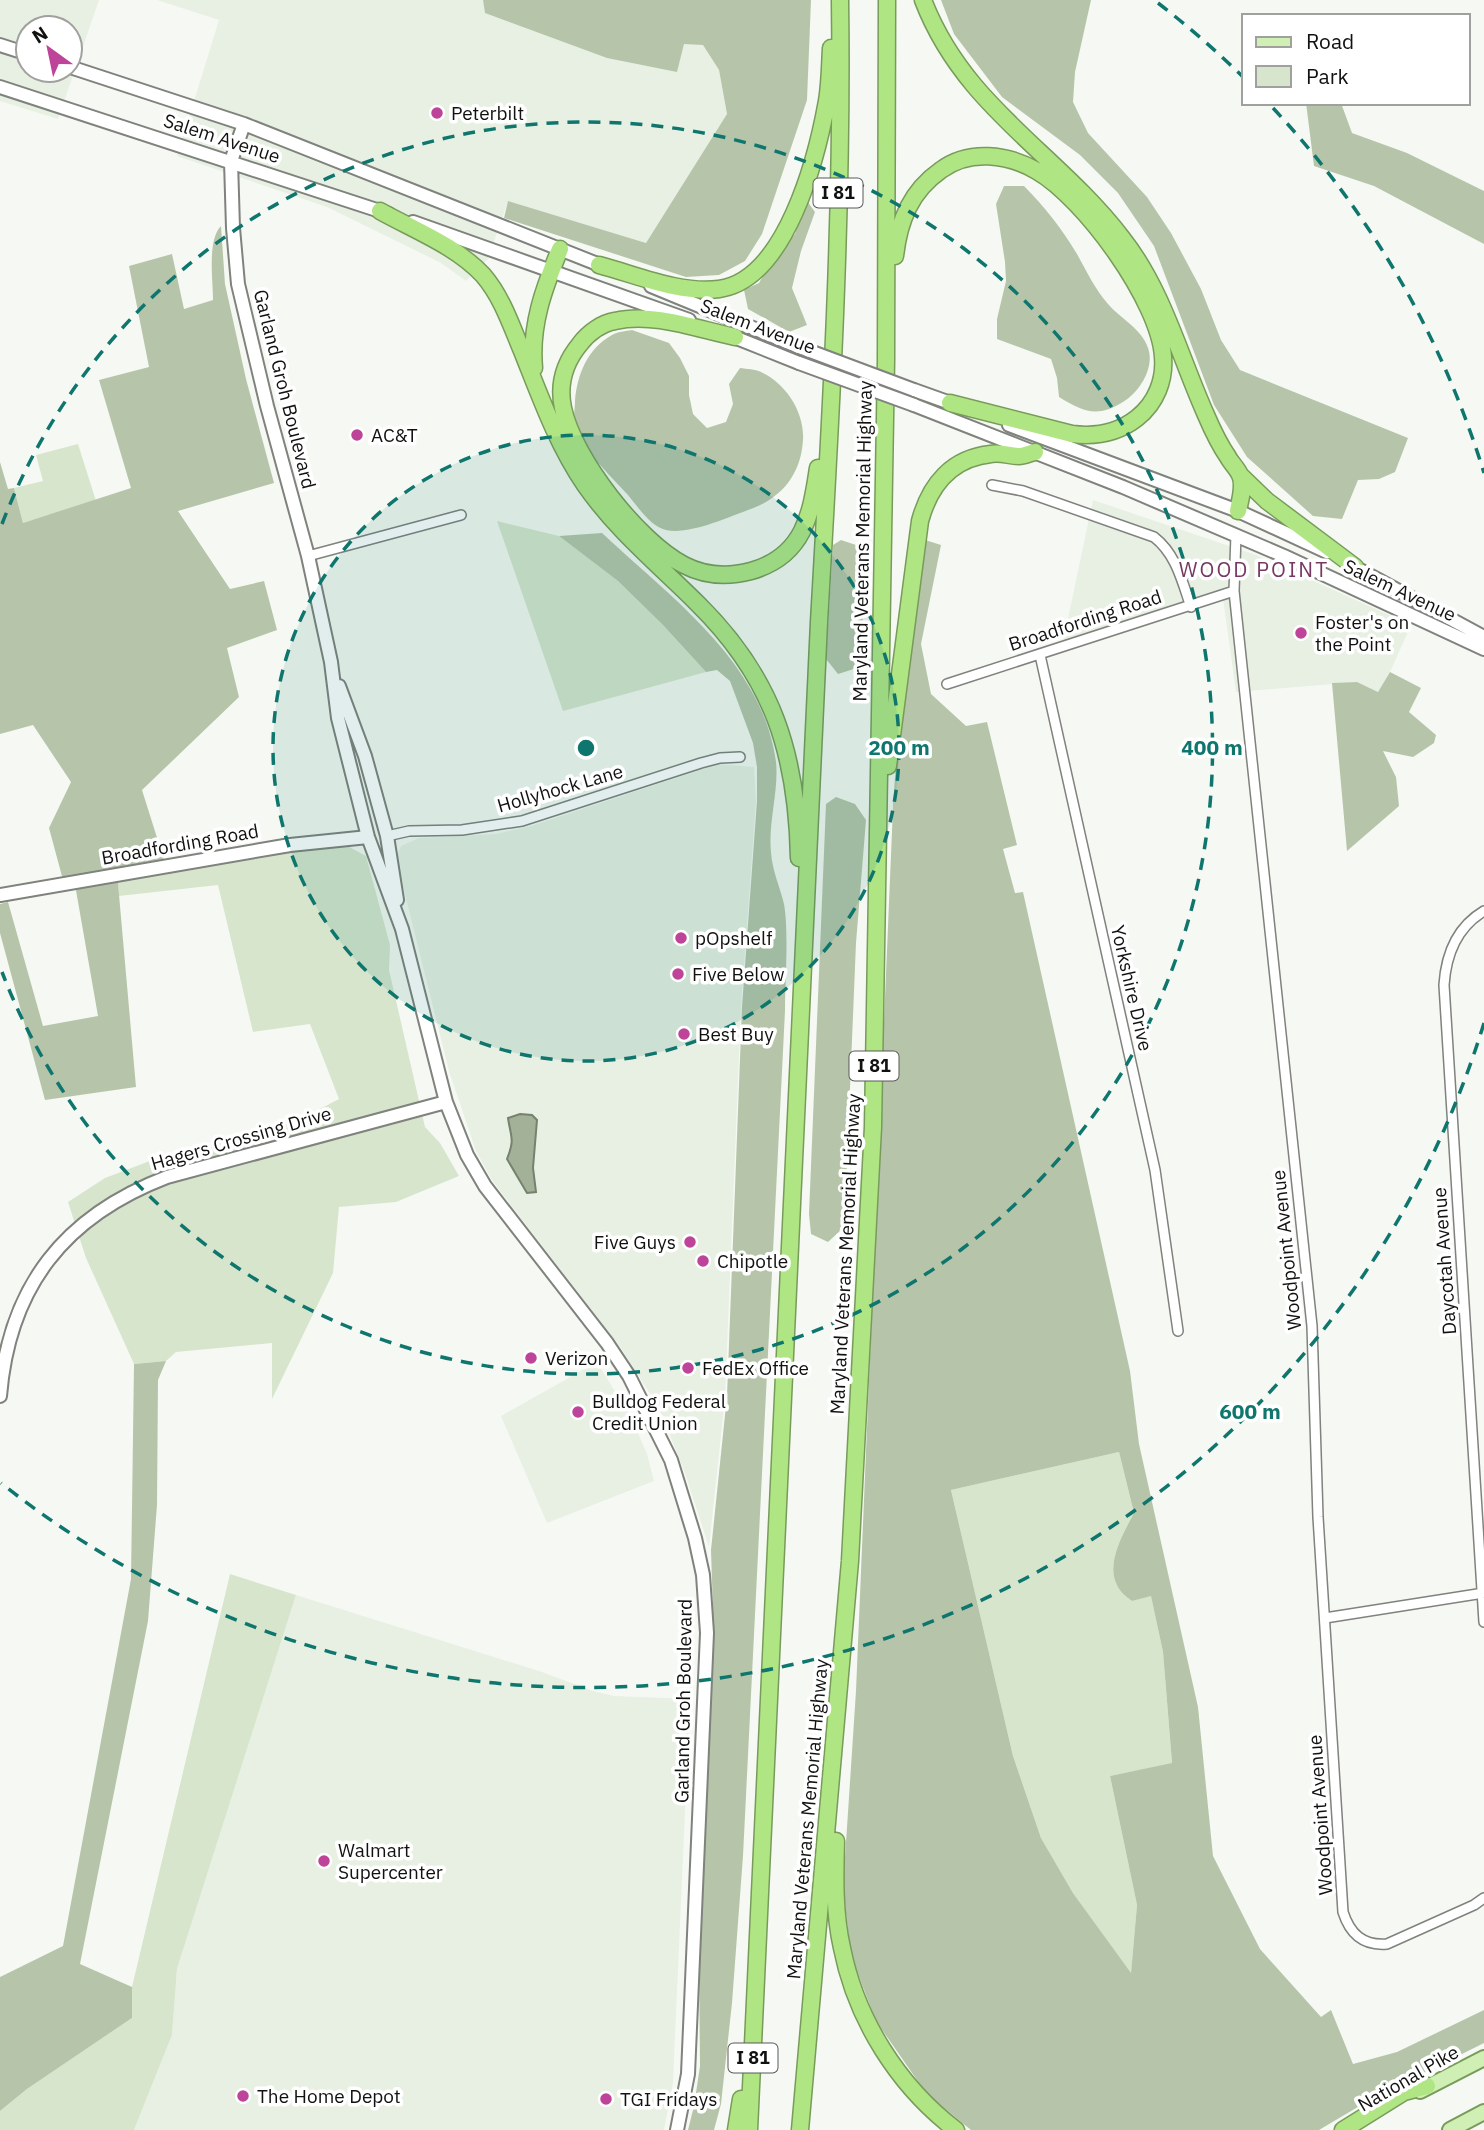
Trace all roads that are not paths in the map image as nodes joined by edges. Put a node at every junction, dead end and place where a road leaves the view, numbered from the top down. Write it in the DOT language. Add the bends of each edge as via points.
graph roads {
  1 [pos="838,0"];
  2 [pos="887,0"];
  3 [pos="922,0"];
  4 [pos="84,72"];
  5 [pos="0,87"];
  6 [pos="244,124"];
  7 [pos="231,161"];
  8 [pos="380,211"];
  9 [pos="560,249"];
  10 [pos="599,265"];
  11 [pos="551,270"];
  12 [pos="735,337"];
  13 [pos="886,359"];
  14 [pos="535,384"];
  15 [pos="832,386"];
  16 [pos="950,403"];
  17 [pos="1035,452"];
  18 [pos="1240,475"];
  19 [pos="992,485"];
  20 [pos="1238,511"];
  21 [pos="461,515"];
  22 [pos="1236,535"];
  23 [pos="308,556"];
  24 [pos="1355,567"];
  25 [pos="1234,591"];
  26 [pos="1191,607"];
  27 [pos="1484,637"];
  28 [pos="1484,649"];
  29 [pos="1040,655"];
  30 [pos="331,662"];
  31 [pos="947,684"];
  32 [pos="365,756"];
  33 [pos="740,757"];
  34 [pos="387,836"];
  35 [pos="368,837"];
  36 [pos="878,859"];
  37 [pos="396,889"];
  38 [pos="0,895"];
  39 [pos="1484,911"];
  40 [pos="402,929"];
  41 [pos="802,1001"];
  42 [pos="446,1102"];
  43 [pos="1178,1331"];
  44 [pos="0,1396"];
  45 [pos="1483,1593"];
  46 [pos="1325,1618"];
  47 [pos="1484,1622"];
  48 [pos="836,1733"];
  49 [pos="1484,1898"];
  50 [pos="757,1986"];
  51 [pos="1482,2060"];
  52 [pos="1427,2086"];
  53 [pos="1484,2112"];
  54 [pos="677,2130"];
  55 [pos="736,2130"];
  56 [pos="748,2130"];
  57 [pos="800,2130"];
  58 [pos="956,2130"];
  59 [pos="1343,2130"];
  60 [pos="1356,2130"];
  61 [pos="1450,2130"];
  1 -- 10 [label="highway" via="818,144 789,224 765,262 737,283 707,290"];
  1 -- 15 [label="highway, Maryland Veterans Memorial Highway / I 81" via="841,90"];
  2 -- 13 [label="highway, Maryland Veterans Memorial Highway / I 81"];
  3 -- 18 [label="highway" via="945,47 980,95 1085,194 1124,240 1162,305 1216,438"];
  4 -- 6 [label="street, Salem Avenue"];
  5 -- 7 [label="street, Salem Avenue"];
  6 -- 7 [label="street, Garland Groh Boulevard"];
  6 -- 9 [label="street, Salem Avenue"];
  7 -- 8 [label="street, Salem Avenue"];
  7 -- 23 [label="street, Garland Groh Boulevard" via="238,284"];
  8 -- 11 [label="street, Salem Avenue"];
  8 -- 14 [label="highway" via="454,252 483,276 503,305"];
  9 -- 10 [label="street, Salem Avenue"];
  9 -- 11 [label="highway"];
  10 -- 16 [label="street, Salem Avenue, bridge"];
  11 -- 12 [label="street, Salem Avenue"];
  11 -- 14 [label="highway" via="535,320"];
  12 -- 15 [label="highway" via="649,319 611,321 583,339 562,379 567,423 594,473 649,539 685,566 736,575 772,562 799,536 814,497"];
  12 -- 17 [label="street, Salem Avenue, bridge"];
  13 -- 16 [label="highway" via="897,239 907,206 917,192 944,168 977,156 1009,159 1040,172 1096,227 1132,278 1160,338 1164,371 1160,387 1131,423 1088,436"];
  13 -- 36 [label="highway, Maryland Veterans Memorial Highway / I 81"];
  14 -- 41 [label="highway" via="566,453 597,502 724,630 746,659 775,715 786,744 796,803"];
  15 -- 41 [label="highway, Maryland Veterans Memorial Highway / I 81"];
  16 -- 20 [label="street, Salem Avenue"];
  17 -- 22 [label="street, Salem Avenue"];
  17 -- 36 [label="highway" via="1019,456 995,453 962,462 939,480 924,506"];
  18 -- 20 [label="highway"];
  18 -- 24 [label="highway" via="1266,501"];
  19 -- 26 [label="street" via="1023,491 1154,537 1175,561"];
  20 -- 22 [label="street"];
  20 -- 24 [label="street, Salem Avenue"];
  21 -- 23 [label="street"];
  22 -- 25 [label="street, Woodpoint Avenue"];
  22 -- 28 [label="street, Salem Avenue"];
  23 -- 30 [label="street, Garland Groh Boulevard"];
  24 -- 27 [label="street, Salem Avenue"];
  25 -- 26 [label="street, Broadfording Road"];
  25 -- 46 [label="street, Woodpoint Avenue" via="1312,1326"];
  26 -- 29 [label="street, Broadfording Road"];
  29 -- 31 [label="street, Broadfording Road"];
  29 -- 43 [label="street, Yorkshire Drive" via="1155,1170"];
  30 -- 32 [label="street, Garland Groh Boulevard"];
  30 -- 35 [label="street, Garland Groh Boulevard" via="338,718"];
  32 -- 34 [label="street, Garland Groh Boulevard"];
  32 -- 35 [label="street"];
  33 -- 34 [label="street, Hollyhock Lane" via="701,763 522,821"];
  34 -- 37 [label="street, Garland Groh Boulevard"];
  35 -- 37 [label="street"];
  35 -- 38 [label="street, Broadfording Road" via="290,845"];
  35 -- 40 [label="street, Garland Groh Boulevard"];
  36 -- 48 [label="highway, Maryland Veterans Memorial Highway / I 81" via="866,1279"];
  37 -- 40 [label="street, Garland Groh Boulevard"];
  39 -- 45 [label="street, Daycotah Avenue" via="1467,924 1451,949 1444,985"];
  40 -- 42 [label="street, Garland Groh Boulevard"];
  41 -- 50 [label="highway, Maryland Veterans Memorial Highway / I 81"];
  42 -- 44 [label="street, Hagers Crossing Drive" via="167,1177 106,1205 61,1245 33,1283 8,1341"];
  42 -- 54 [label="street, Garland Groh Boulevard" via="485,1186 629,1377 671,1460 703,1575 705,1703 688,2074"];
  45 -- 46 [label="street"];
  45 -- 47 [label="street, Daycotah Avenue"];
  46 -- 49 [label="street, Woodpoint Avenue" via="1343,1912 1348,1926 1363,1941 1377,1945 1400,1940"];
  48 -- 57 [label="highway, Maryland Veterans Memorial Highway / I 81"];
  48 -- 58 [label="highway" via="835,1881 849,1977 877,2040 897,2071 920,2100"];
  50 -- 55 [label="highway"];
  50 -- 56 [label="highway, Maryland Veterans Memorial Highway / I 81"];
  51 -- 52 [label="main road, National Pike"];
  52 -- 59 [label="highway" via="1404,2092"];
  52 -- 60 [label="main road, National Pike"];
  53 -- 61 [label="main road"];
}
